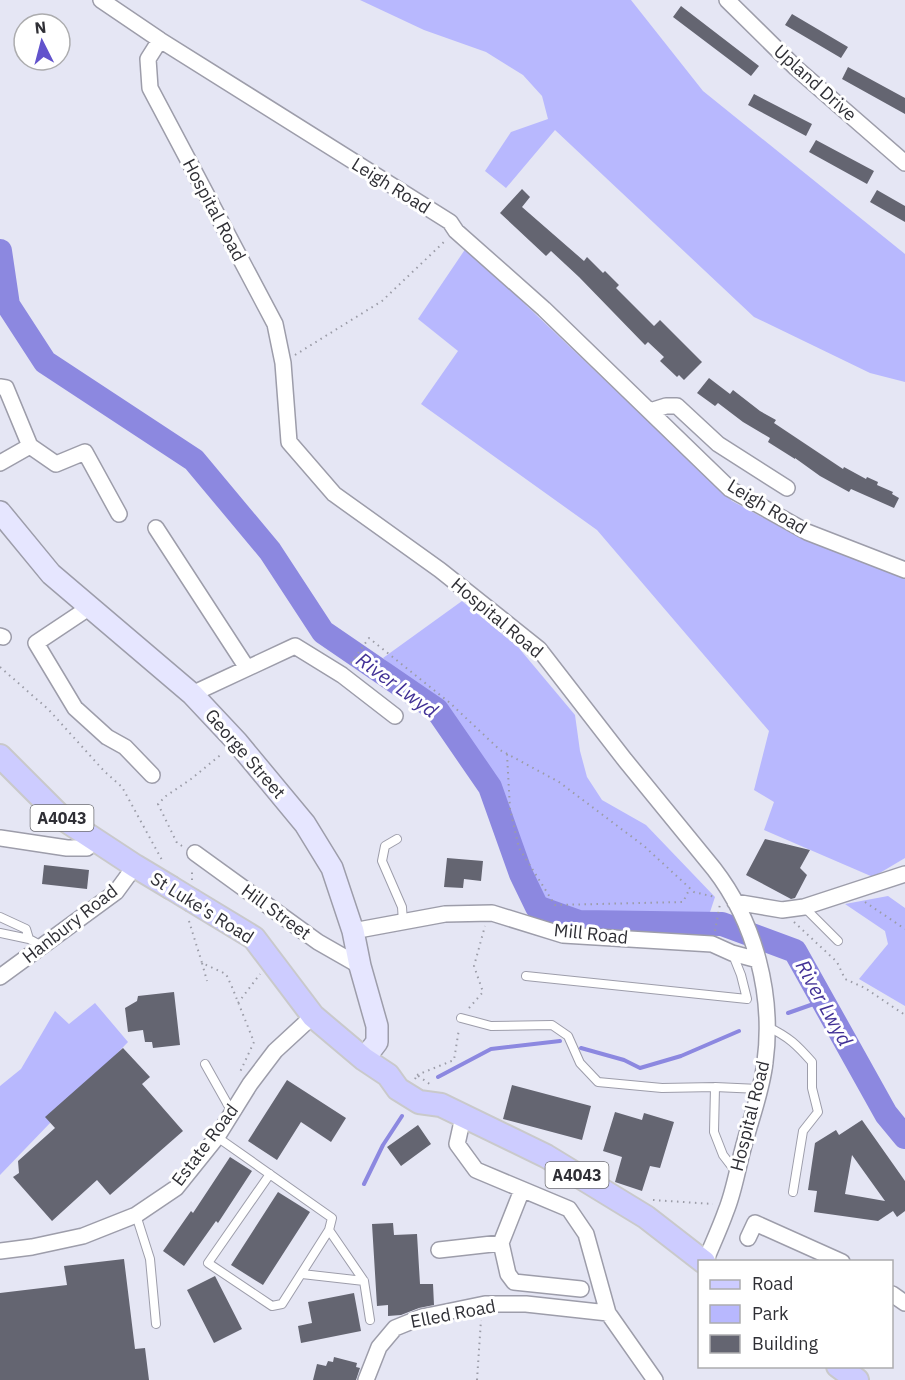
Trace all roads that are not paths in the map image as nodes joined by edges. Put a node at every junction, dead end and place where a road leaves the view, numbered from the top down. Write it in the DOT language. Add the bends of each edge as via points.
graph roads {
  1 [pos="101,0"];
  2 [pos="727,0"];
  3 [pos="160,40"];
  4 [pos="905,163"];
  5 [pos="0,387"];
  6 [pos="650,411"];
  7 [pos="30,446"];
  8 [pos="0,463"];
  9 [pos="787,488"];
  10 [pos="0,512"];
  11 [pos="119,514"];
  12 [pos="156,528"];
  13 [pos="905,570"];
  14 [pos="90,607"];
  15 [pos="247,668"];
  16 [pos="192,694"];
  17 [pos="395,716"];
  18 [pos="0,756"];
  19 [pos="152,776"];
  20 [pos="0,838"];
  21 [pos="96,840"];
  22 [pos="397,840"];
  23 [pos="195,853"];
  24 [pos="135,866"];
  25 [pos="905,874"];
  26 [pos="732,906"];
  27 [pos="804,908"];
  28 [pos="0,917"];
  29 [pos="403,921"];
  30 [pos="353,931"];
  31 [pos="0,933"];
  32 [pos="838,941"];
  33 [pos="35,943"];
  34 [pos="732,953"];
  35 [pos="758,960"];
  36 [pos="360,966"];
  37 [pos="526,976"];
  38 [pos="0,977"];
  39 [pos="313,1016"];
  40 [pos="461,1018"];
  41 [pos="768,1027"];
  42 [pos="364,1059"];
  43 [pos="205,1064"];
  44 [pos="715,1087"];
  45 [pos="759,1089"];
  46 [pos="232,1112"];
  47 [pos="463,1117"];
  48 [pos="217,1137"];
  49 [pos="736,1172"];
  50 [pos="270,1174"];
  51 [pos="522,1190"];
  52 [pos="793,1192"];
  53 [pos="135,1215"];
  54 [pos="329,1230"];
  55 [pos="748,1238"];
  56 [pos="501,1243"];
  57 [pos="439,1250"];
  58 [pos="0,1251"];
  59 [pos="701,1260"];
  60 [pos="705,1260"];
  61 [pos="838,1260"];
  62 [pos="302,1274"];
  63 [pos="364,1281"];
  64 [pos="581,1289"];
  65 [pos="608,1313"];
  66 [pos="370,1320"];
  67 [pos="156,1323"];
  68 [pos="841,1368"];
  69 [pos="366,1380"];
  70 [pos="655,1380"];
  71 [pos="857,1380"];
  1 -- 3 [label="street, Leigh Road"];
  2 -- 4 [label="street, Upland Drive" via="796,68"];
  3 -- 6 [label="street, Leigh Road" via="450,222"];
  3 -- 26 [label="street, Hospital Road" via="148,59 150,88 275,324 283,363 289,442 334,495 440,570 538,650 727,886"];
  5 -- 7 [label="street" via="6,388"];
  6 -- 9 [label="street, Leigh Road" via="677,406 718,444"];
  6 -- 13 [label="street, Leigh Road" via="730,489 807,532"];
  7 -- 8 [label="street"];
  7 -- 11 [label="street" via="56,464 85,452"];
  10 -- 14 [label="main road, George Street" via="51,574"];
  12 -- 15 [label="street"];
  14 -- 16 [label="main road, George Street"];
  14 -- 19 [label="street" via="36,643 75,708 107,737 125,747"];
  15 -- 16 [label="street"];
  15 -- 17 [label="street" via="294,646 342,675"];
  16 -- 30 [label="main road, George Street" via="305,824 332,868"];
  18 -- 21 [label="main road, St Luke's Road / A4043" via="62,818"];
  20 -- 21 [label="street" via="87,849"];
  21 -- 24 [label="main road, St Luke's Road / A4043"];
  22 -- 29 [label="lane" via="385,846 382,861 402,907"];
  23 -- 36 [label="street, Hill Street" via="318,942"];
  24 -- 33 [label="street, Hanbury Road" via="116,892"];
  24 -- 39 [label="main road, St Luke's Road / A4043, bridge" via="255,938"];
  25 -- 27 [label="street"];
  26 -- 27 [label="street"];
  26 -- 35 [label="street, Hospital Road"];
  27 -- 32 [label="lane"];
  28 -- 33 [label="lane" via="26,929"];
  29 -- 30 [label="street, Mill Road"];
  29 -- 34 [label="street, Mill Road" via="445,914 492,913 563,935 712,944"];
  30 -- 36 [label="main road, George Street"];
  31 -- 33 [label="lane"];
  33 -- 38 [label="street, Hanbury Road"];
  34 -- 35 [label="street, Mill Road"];
  34 -- 37 [label="lane" via="747,999"];
  35 -- 41 [label="street, Hospital Road"];
  36 -- 42 [label="main road, George Street" via="377,1026 377,1042"];
  39 -- 42 [label="main road, St Luke's Road / A4043"];
  39 -- 46 [label="street, Estate Road" via="275,1051"];
  40 -- 44 [label="lane" via="491,1026 552,1025 568,1036 580,1063 598,1082 662,1088"];
  41 -- 45 [label="street, Hospital Road"];
  41 -- 52 [label="lane" via="786,1035 812,1062 812,1088 818,1112 803,1131"];
  42 -- 47 [label="main road, St Luke's Road / A4043" via="419,1102 441,1105"];
  43 -- 46 [label="lane"];
  44 -- 45 [label="lane"];
  44 -- 49 [label="lane" via="714,1132 723,1155"];
  45 -- 49 [label="street, Hospital Road"];
  46 -- 48 [label="street, Estate Road"];
  47 -- 51 [label="street" via="458,1144 476,1170"];
  47 -- 59 [label="main road, St Luke's Road / A4043" via="565,1167 646,1217"];
  48 -- 50 [label="lane"];
  48 -- 53 [label="street, Estate Road" via="176,1188"];
  49 -- 60 [label="street, Hospital Road" via="727,1210"];
  50 -- 54 [label="lane" via="332,1218"];
  50 -- 62 [label="lane" via="208,1263 272,1306 282,1304"];
  51 -- 56 [label="street"];
  51 -- 65 [label="street" via="569,1209 586,1234"];
  53 -- 58 [label="street, Estate Road" via="83,1236"];
  53 -- 67 [label="lane" via="150,1259"];
  54 -- 62 [label="lane"];
  54 -- 63 [label="lane"];
  55 -- 61 [label="street" via="755,1223"];
  56 -- 57 [label="street"];
  56 -- 64 [label="street" via="508,1274 514,1282"];
  62 -- 63 [label="lane"];
  63 -- 66 [label="lane"];
  65 -- 69 [label="street, Elled Road" via="526,1304 482,1305 422,1317 395,1328 379,1347"];
  65 -- 70 [label="street"];
  68 -- 71 [label="main road"];
}
